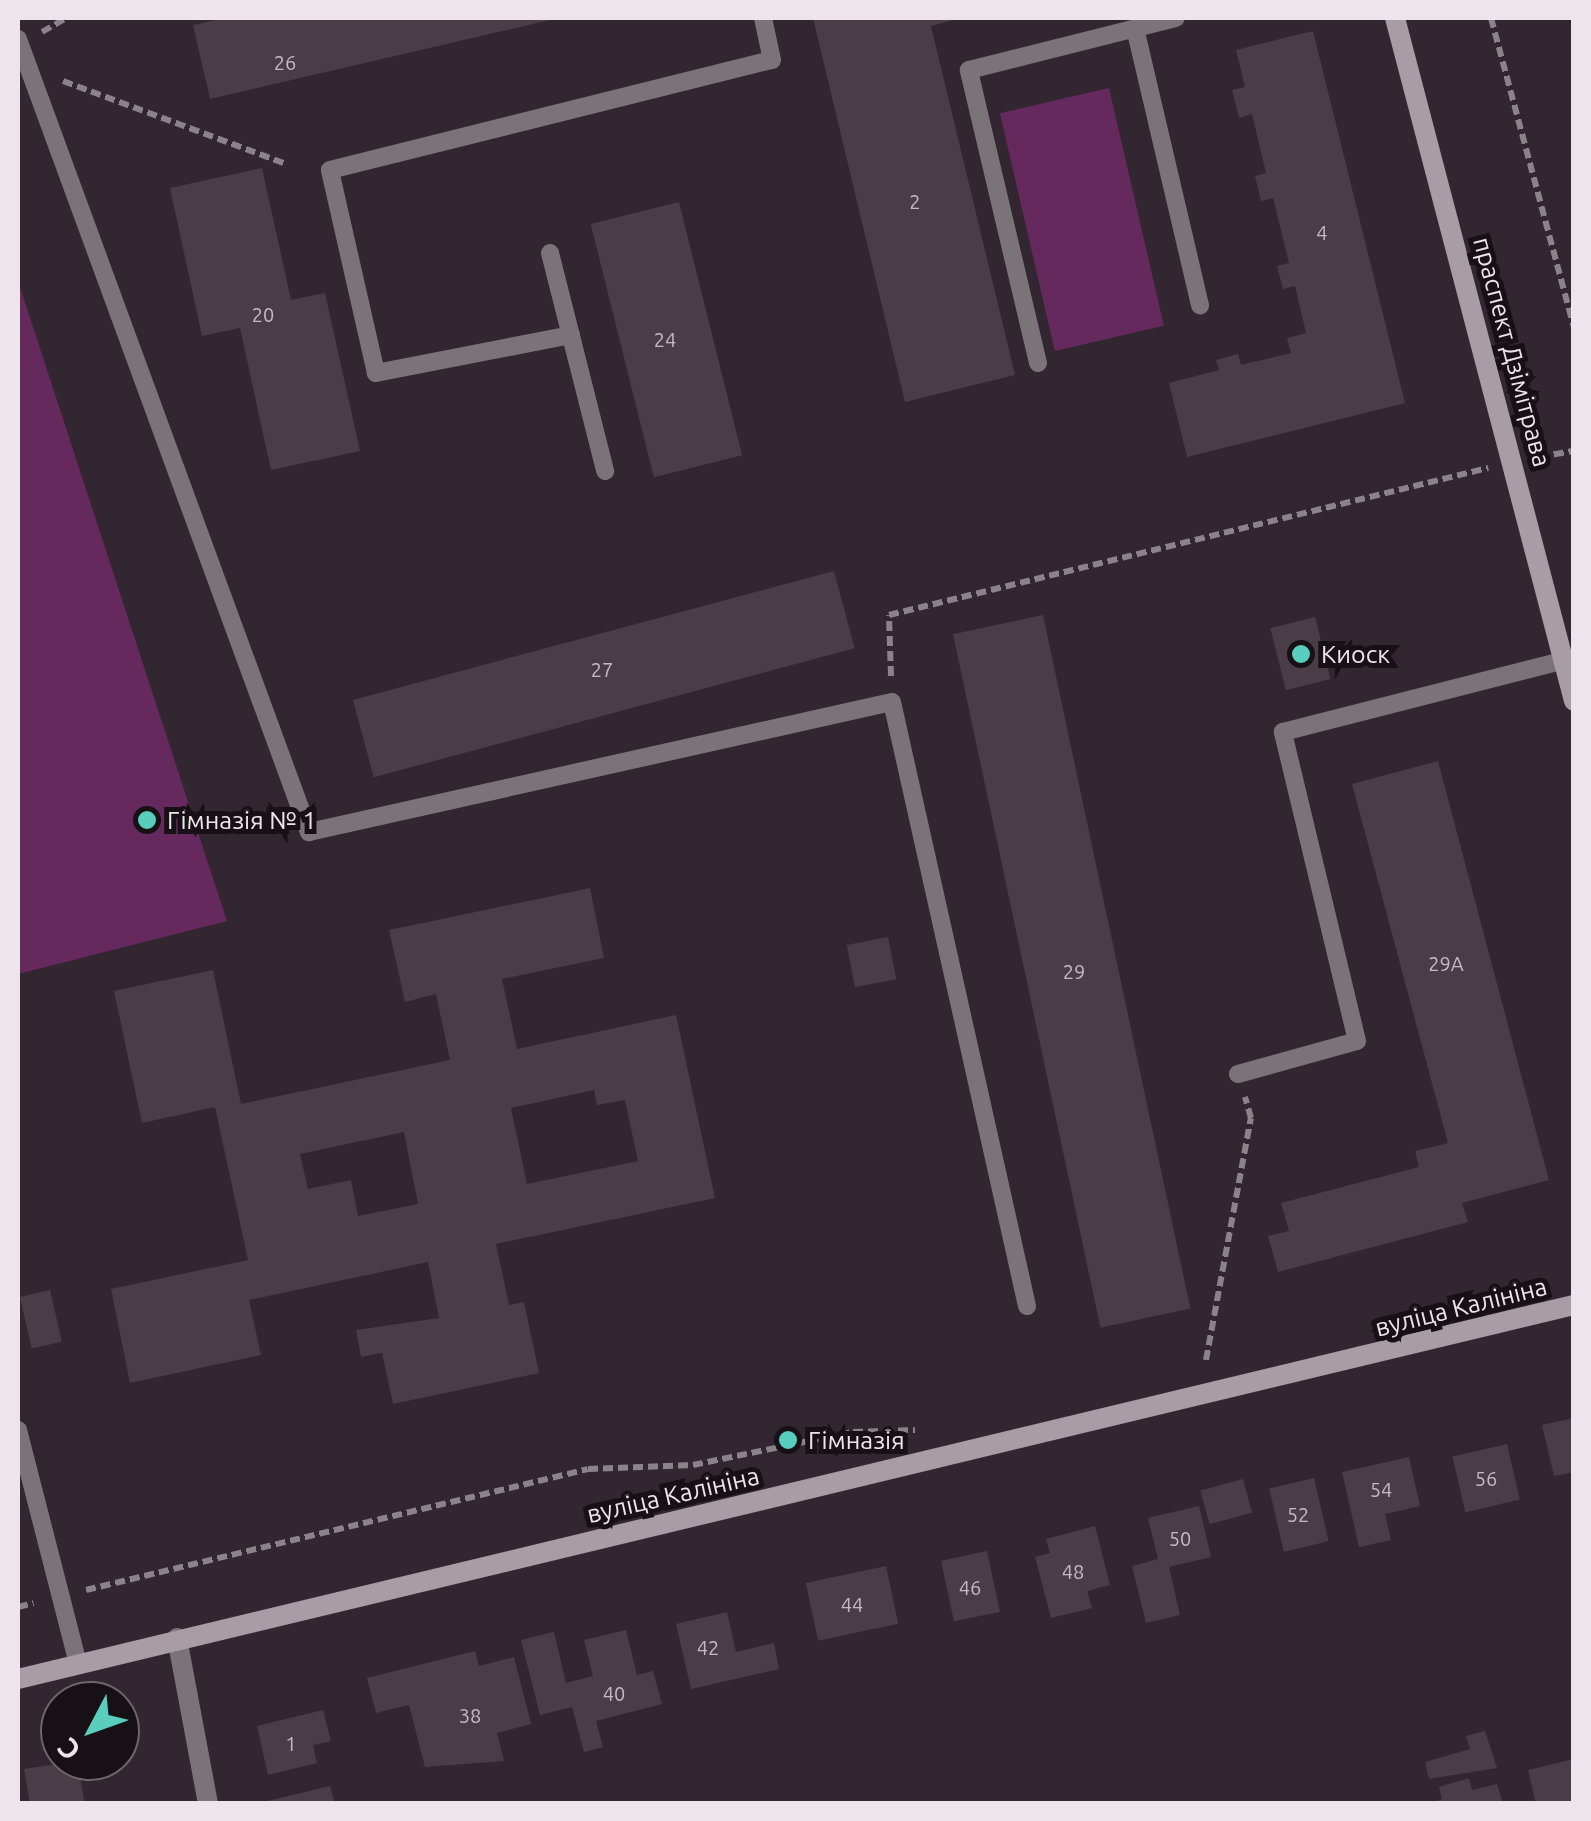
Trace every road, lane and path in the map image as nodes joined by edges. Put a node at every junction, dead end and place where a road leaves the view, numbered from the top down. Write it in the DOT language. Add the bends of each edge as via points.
graph roads {
  1 [pos="762,18"];
  2 [pos="1176,18"];
  3 [pos="1395,18"];
  4 [pos="1491,18"];
  5 [pos="1134,28"];
  6 [pos="18,38"];
  7 [pos="29,68"];
  8 [pos="286,164"];
  9 [pos="550,253"];
  10 [pos="1200,305"];
  11 [pos="1574,328"];
  12 [pos="572,334"];
  13 [pos="1038,363"];
  14 [pos="1574,451"];
  15 [pos="1516,461"];
  16 [pos="605,470"];
  17 [pos="1562,661"];
  18 [pos="892,702"];
  19 [pos="1574,702"];
  20 [pos="1238,1074"];
  21 [pos="1574,1305"];
  22 [pos="1027,1306"];
  23 [pos="1226,1356"];
  24 [pos="1206,1360"];
  25 [pos="1188,1365"];
  26 [pos="929,1427"];
  27 [pos="18,1430"];
  28 [pos="62,1596"];
  29 [pos="18,1607"];
  30 [pos="177,1638"];
  31 [pos="78,1664"];
  32 [pos="18,1679"];
  33 [pos="208,1804"];
  1 -- 12 [label="lane" via="772,60 330,170 376,373"];
  2 -- 5 [label="lane"];
  3 -- 15 [label="main road, праспект Дзімітрава"];
  4 -- 11 [label="path"];
  5 -- 10 [label="lane"];
  5 -- 13 [label="lane" via="969,70"];
  6 -- 7 [label="lane"];
  7 -- 8 [label="path"];
  7 -- 18 [label="lane" via="309,832"];
  9 -- 12 [label="lane"];
  12 -- 16 [label="lane"];
  14 -- 15 [label="path"];
  15 -- 17 [label="main road, праспект Дзімітрава"];
  15 -- 18 [label="path" via="889,616"];
  17 -- 19 [label="main road, праспект Дзімітрава"];
  17 -- 20 [label="lane" via="1283,732 1357,1040"];
  18 -- 22 [label="lane"];
  20 -- 24 [label="path" via="1251,1118"];
  21 -- 30 [label="main road, вуліца Калініна"];
  23 -- 24 [label="path"];
  24 -- 25 [label="path"];
  26 -- 28 [label="path" via="692,1465 588,1469"];
  27 -- 28 [label="lane"];
  28 -- 29 [label="path"];
  28 -- 31 [label="lane"];
  30 -- 31 [label="main road, вуліца Калініна"];
  30 -- 33 [label="street"];
  31 -- 32 [label="main road, вуліца Калініна"];
}
